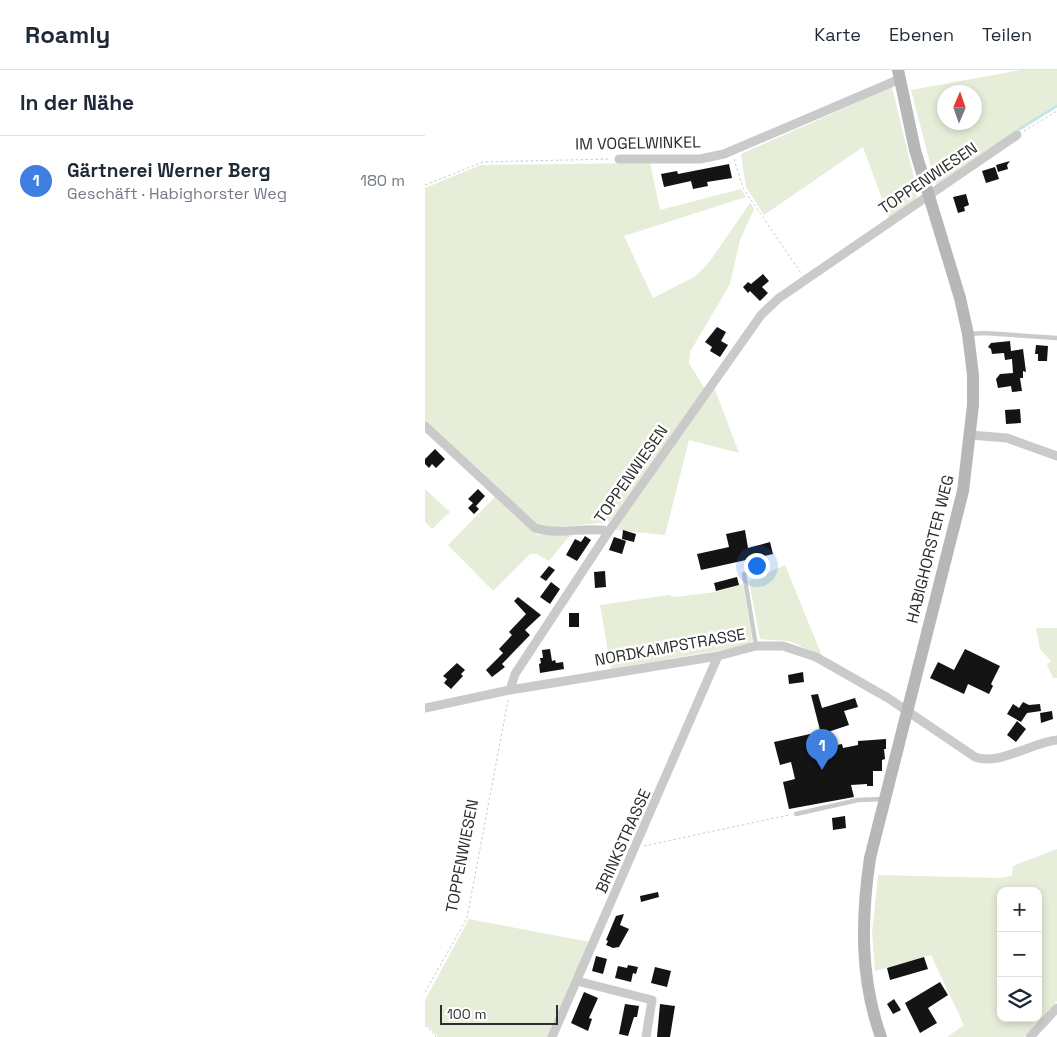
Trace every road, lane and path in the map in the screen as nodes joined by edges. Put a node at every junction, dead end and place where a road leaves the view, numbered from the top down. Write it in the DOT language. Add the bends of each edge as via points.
graph roads {
  1 [pos="901,75"];
  2 [pos="1057,111"];
  3 [pos="1017,135"];
  4 [pos="732,152"];
  5 [pos="619,158"];
  6 [pos="425,185"];
  7 [pos="929,197"];
  8 [pos="805,280"];
  9 [pos="968,334"];
  10 [pos="1057,338"];
  11 [pos="425,426"];
  12 [pos="971,435"];
  13 [pos="1057,456"];
  14 [pos="609,531"];
  15 [pos="744,574"];
  16 [pos="756,646"];
  17 [pos="718,656"];
  18 [pos="510,690"];
  19 [pos="425,708"];
  20 [pos="906,710"];
  21 [pos="1057,740"];
  22 [pos="884,800"];
  23 [pos="796,814"];
  24 [pos="636,848"];
  25 [pos="577,981"];
  26 [pos="425,992"];
  27 [pos="1057,1008"];
  28 [pos="425,1025"];
  29 [pos="436,1037"];
  30 [pos="552,1037"];
  31 [pos="646,1037"];
  32 [pos="881,1037"];
  33 [pos="1030,1037"];
  1 -- 4 [label="street, IM VOGELWINKEL"];
  1 -- 7 [label="street, HABIGHORSTER WEG"];
  2 -- 3 [label="path"];
  3 -- 7 [label="street, TOPPENWIESEN"];
  4 -- 5 [label="street, IM VOGELWINKEL" via="700,159"];
  4 -- 8 [label="path" via="743,188"];
  5 -- 6 [label="path, IM VOGELWINKEL" via="483,162"];
  7 -- 8 [label="street, TOPPENWIESEN"];
  7 -- 9 [label="street, HABIGHORSTER WEG" via="961,298"];
  8 -- 14 [label="street, TOPPENWIESEN" via="761,315"];
  9 -- 10 [label="lane"];
  9 -- 12 [label="street, HABIGHORSTER WEG" via="973,375"];
  11 -- 14 [label="street" via="535,528"];
  12 -- 13 [label="street" via="1007,438"];
  12 -- 20 [label="street, HABIGHORSTER WEG" via="963,491"];
  14 -- 18 [label="street, TOPPENWIESEN" via="515,674"];
  15 -- 16 [label="lane"];
  16 -- 17 [label="street, NORDKAMPSTRASSE"];
  16 -- 20 [label="street, NORDKAMPSTRASSE" via="783,646 799,650"];
  17 -- 18 [label="street, NORDKAMPSTRASSE"];
  17 -- 24 [label="street, BRINKSTRASSE"];
  18 -- 19 [label="street, NORDKAMPSTRASSE"];
  18 -- 26 [label="path, TOPPENWIESEN" via="467,918"];
  20 -- 21 [label="street, NORDKAMPSTRASSE" via="983,760 997,759 1035,744"];
  20 -- 22 [label="street, HABIGHORSTER WEG"];
  22 -- 23 [label="lane" via="858,800"];
  22 -- 32 [label="street, HABIGHORSTER WEG" via="870,858 863,933 868,986"];
  23 -- 24 [label="path"];
  24 -- 25 [label="street, BRINKSTRASSE"];
  25 -- 30 [label="street, BRINKSTRASSE"];
  25 -- 31 [label="street" via="652,1000"];
  27 -- 33 [label="street"];
  28 -- 29 [label="path"];
}
